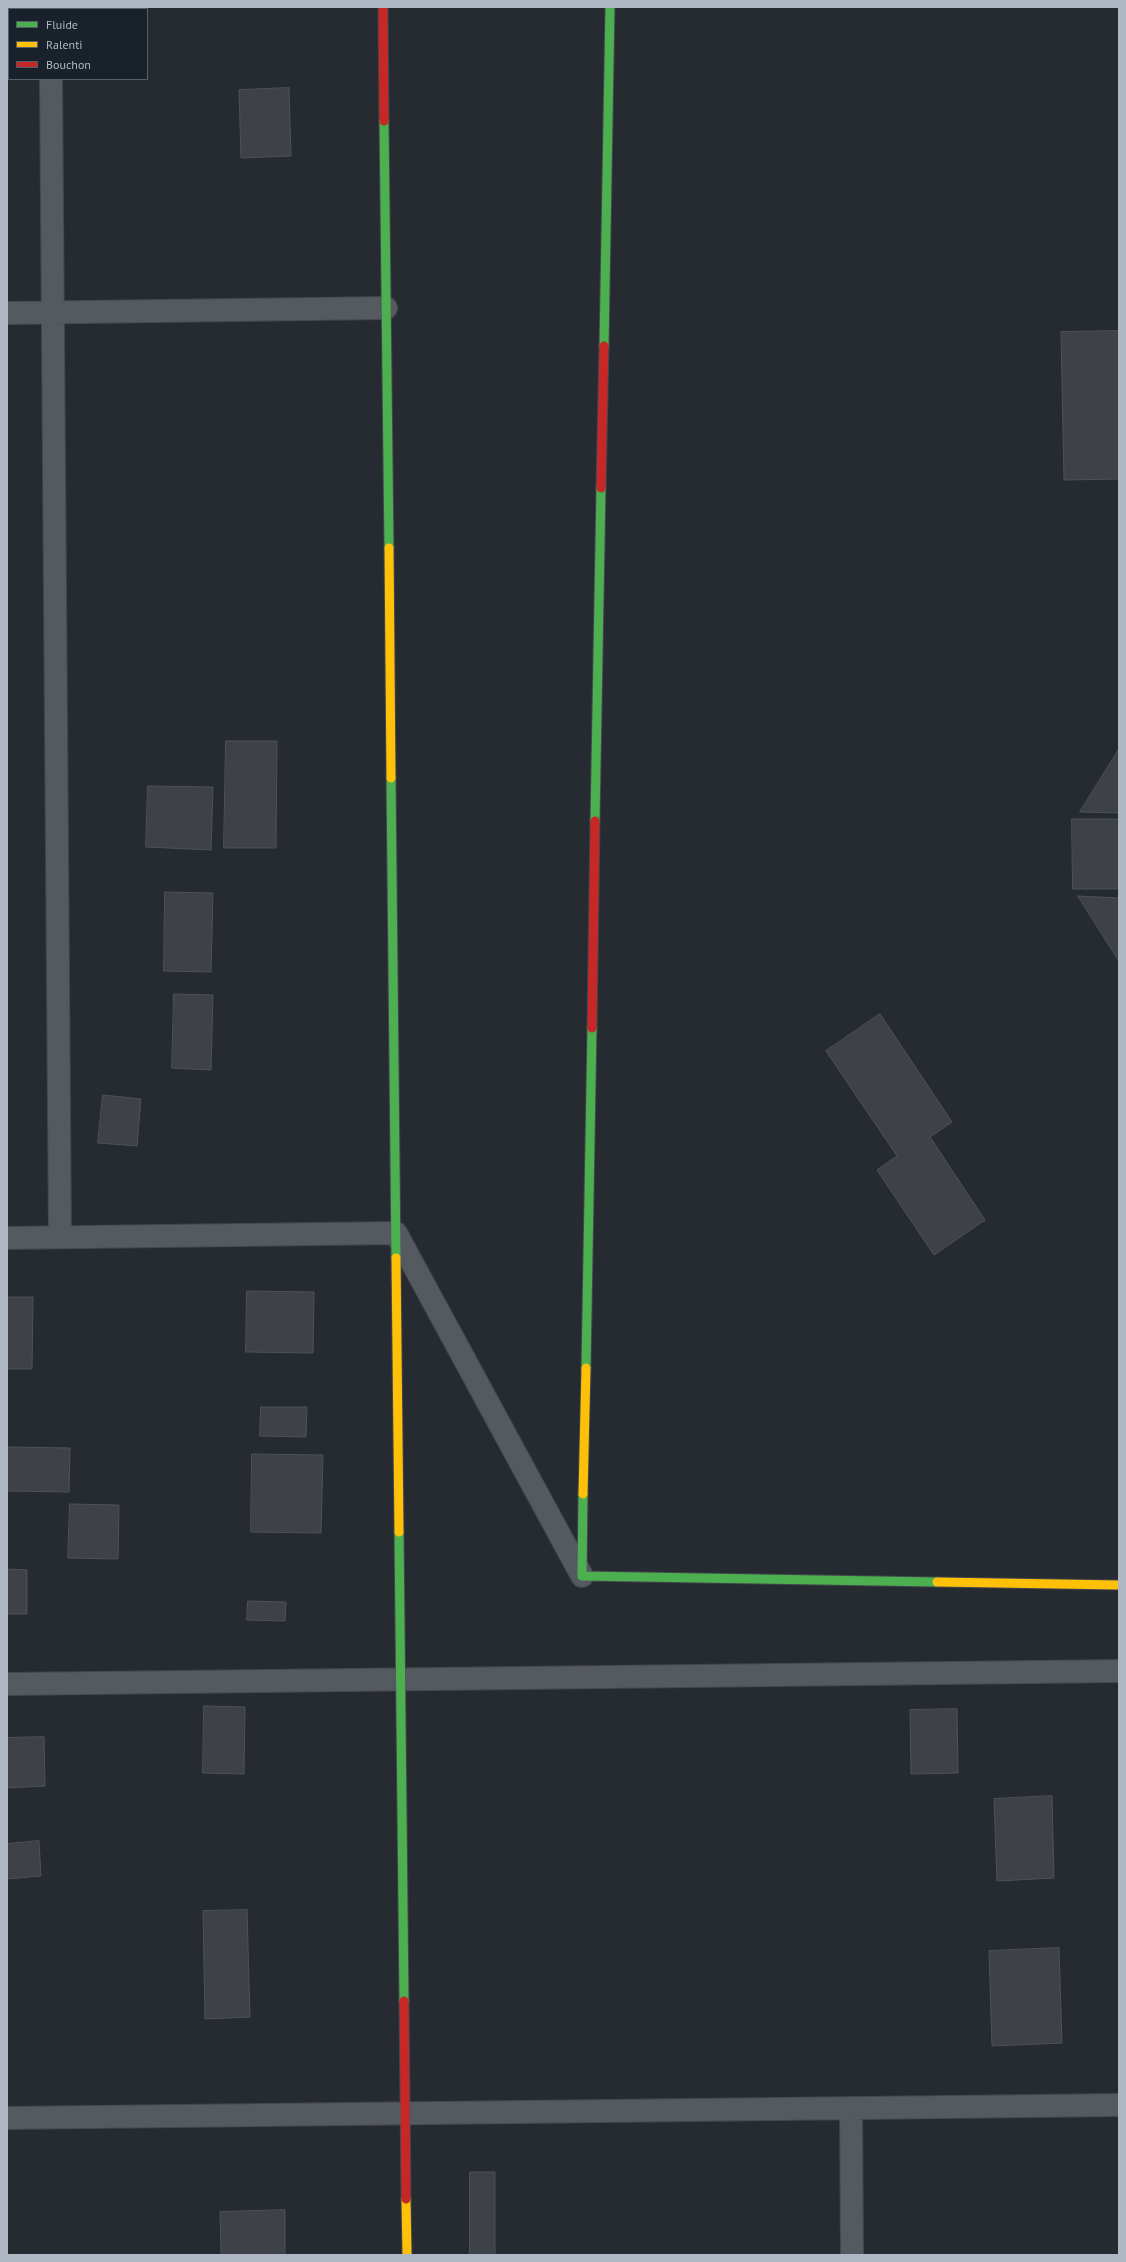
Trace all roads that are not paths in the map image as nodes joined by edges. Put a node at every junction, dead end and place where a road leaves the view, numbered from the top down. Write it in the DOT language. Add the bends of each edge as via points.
graph roads {
  1 [pos="383,7"];
  2 [pos="610,7"];
  3 [pos="51,80"];
  4 [pos="386,308"];
  5 [pos="52,312"];
  6 [pos="7,313"];
  7 [pos="396,1233"];
  8 [pos="60,1237"];
  9 [pos="7,1238"];
  10 [pos="582,1576"];
  11 [pos="1119,1586"];
  12 [pos="1119,1671"];
  13 [pos="401,1680"];
  14 [pos="7,1684"];
  15 [pos="1119,2105"];
  16 [pos="851,2108"];
  17 [pos="406,2113"];
  18 [pos="7,2118"];
  19 [pos="407,2255"];
  20 [pos="852,2255"];
  1 -- 4 [label="street"];
  2 -- 10 [label="street"];
  3 -- 5 [label="street"];
  4 -- 5 [label="street"];
  4 -- 7 [label="street"];
  5 -- 6 [label="street"];
  5 -- 8 [label="street"];
  7 -- 8 [label="street"];
  7 -- 10 [label="street"];
  7 -- 13 [label="street"];
  8 -- 9 [label="street"];
  10 -- 11 [label="street"];
  12 -- 13 [label="street"];
  13 -- 14 [label="street"];
  13 -- 17 [label="street"];
  15 -- 16 [label="street"];
  16 -- 17 [label="street"];
  16 -- 20 [label="street"];
  17 -- 18 [label="street"];
  17 -- 19 [label="street"];
}
